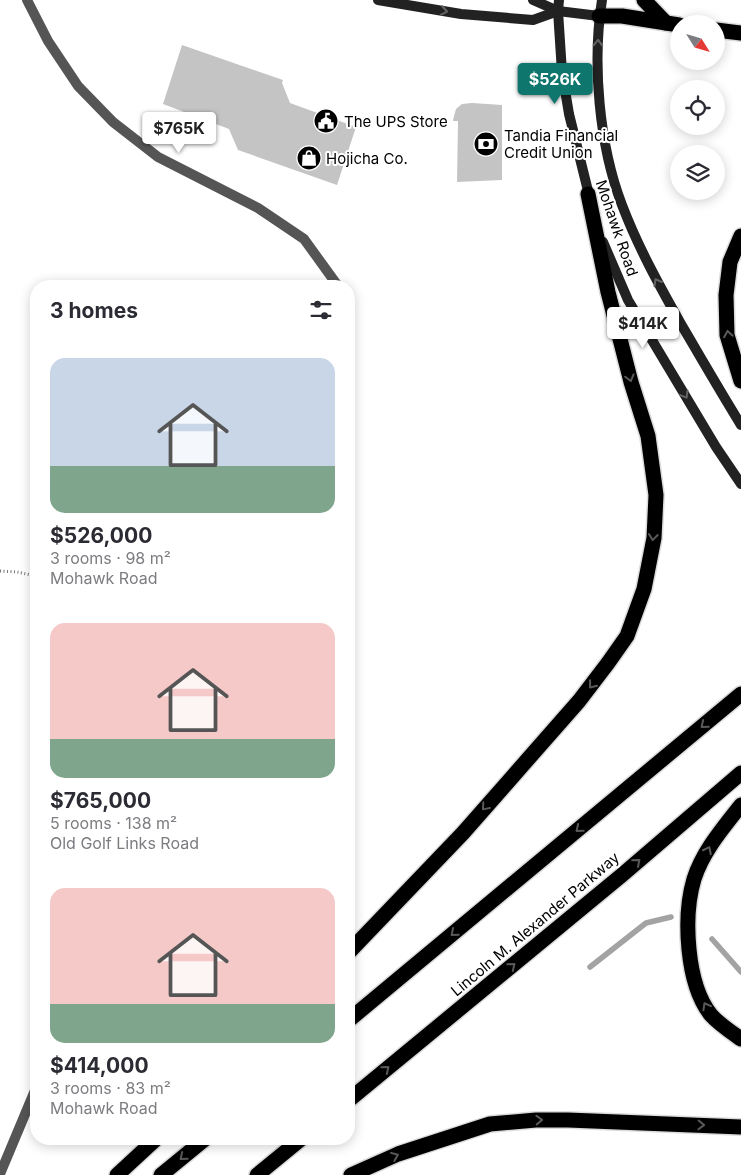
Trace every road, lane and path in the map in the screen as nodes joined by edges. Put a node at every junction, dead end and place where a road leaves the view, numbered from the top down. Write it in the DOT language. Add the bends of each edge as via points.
graph roads {
  1 [pos="27,0"];
  2 [pos="378,0"];
  3 [pos="533,0"];
  4 [pos="602,0"];
  5 [pos="644,0"];
  6 [pos="559,5"];
  7 [pos="599,16"];
  8 [pos="670,22"];
  9 [pos="670,24"];
  10 [pos="725,31"];
  11 [pos="741,33"];
  12 [pos="588,194"];
  13 [pos="741,236"];
  14 [pos="334,280"];
  15 [pos="741,381"];
  16 [pos="741,425"];
  17 [pos="741,484"];
  18 [pos="0,571"];
  19 [pos="30,575"];
  20 [pos="741,694"];
  21 [pos="741,773"];
  22 [pos="741,805"];
  23 [pos="355,946"];
  24 [pos="355,1015"];
  25 [pos="741,1039"];
  26 [pos="355,1095"];
  27 [pos="30,1102"];
  28 [pos="741,1127"];
  29 [pos="150,1145"];
  30 [pos="198,1145"];
  31 [pos="294,1145"];
  32 [pos="0,1174"];
  33 [pos="117,1175"];
  34 [pos="161,1175"];
  35 [pos="257,1175"];
  36 [pos="351,1175"];
  1 -- 14 [label="street" via="48,41 78,86 113,122 158,158 258,208 304,239"];
  2 -- 6 [label="main road, one-way" via="461,14 533,20"];
  3 -- 6 [label="main road"];
  4 -- 7 [label="main road, Mohawk Road"];
  5 -- 8 [label="highway"];
  6 -- 7 [label="main road"];
  6 -- 12 [label="main road, Mohawk Road" via="562,72"];
  7 -- 9 [label="highway"];
  16 -- 7 [label="main road, Mohawk Road, one-way" via="646,262 622,204 604,141 597,65"];
  10 -- 11 [label="highway"];
  12 -- 17 [label="main road, Mohawk Road, one-way" via="606,249 628,300"];
  12 -- 23 [label="highway, one-way" via="614,318 648,436 656,495 654,538 644,589 627,636 579,701 463,833"];
  15 -- 13 [label="highway, one-way" via="727,335 726,295 730,262"];
  18 -- 19 [label="path"];
  20 -- 24 [label="highway, one-way"];
  26 -- 21 [label="highway, Lincoln M. Alexander Parkway, one-way"];
  25 -- 22 [label="highway, one-way" via="711,1014 695,985 688,911 694,878 711,843"];
  27 -- 32 [label="street"];
  36 -- 28 [label="highway, one-way" via="398,1154 490,1124 568,1120"];
  29 -- 33 [label="highway"];
  30 -- 34 [label="highway, one-way"];
  31 -- 35 [label="highway"];
}
